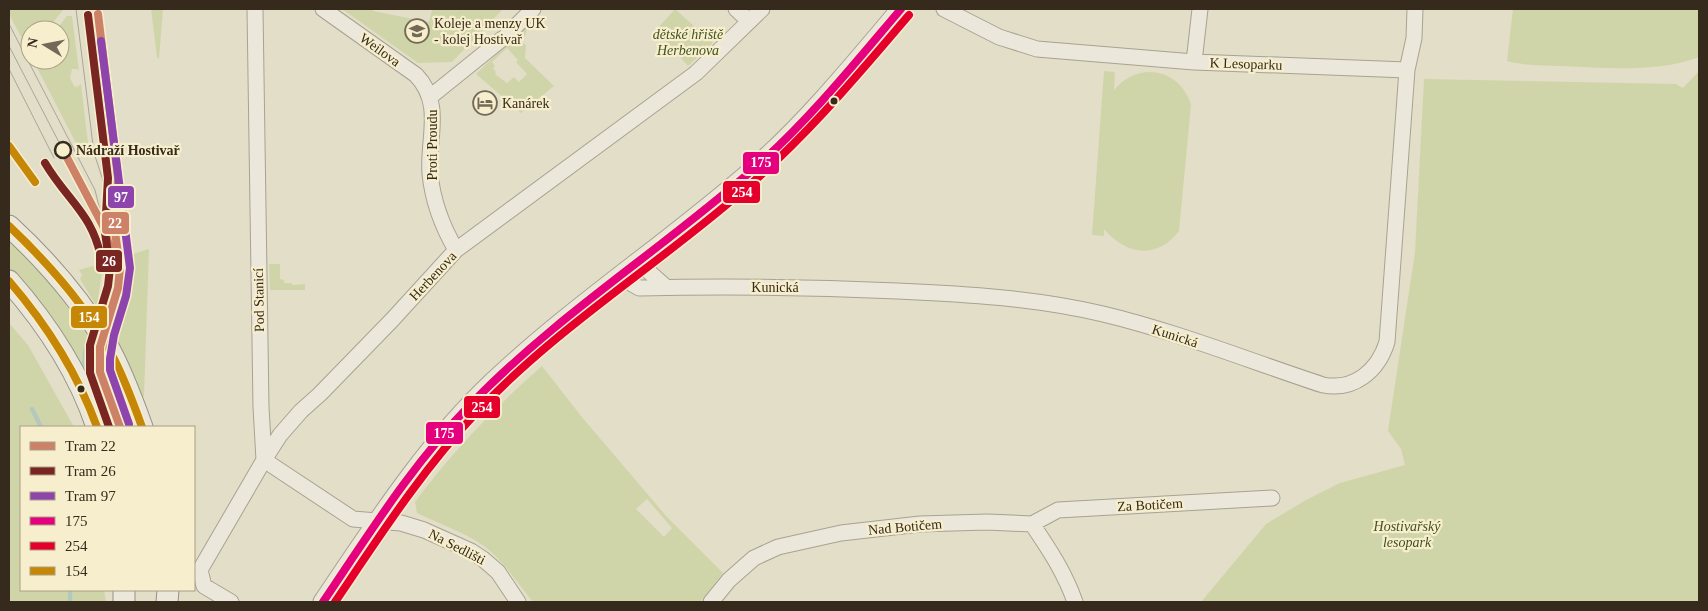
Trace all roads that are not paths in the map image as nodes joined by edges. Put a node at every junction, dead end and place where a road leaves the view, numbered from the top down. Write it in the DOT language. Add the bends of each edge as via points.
graph roads {
  1 [pos="255,9"];
  2 [pos="323,9"];
  3 [pos="533,9"];
  4 [pos="736,9"];
  5 [pos="762,9"];
  6 [pos="901,9"];
  7 [pos="944,9"];
  8 [pos="1200,9"];
  9 [pos="1415,9"];
  10 [pos="750,21"];
  11 [pos="1194,62"];
  12 [pos="1407,70"];
  13 [pos="430,97"];
  14 [pos="9,226"];
  15 [pos="456,250"];
  16 [pos="638,262"];
  17 [pos="620,276"];
  18 [pos="9,281"];
  19 [pos="666,287"];
  20 [pos="97,426"];
  21 [pos="142,426"];
  22 [pos="264,460"];
  23 [pos="1272,498"];
  24 [pos="377,521"];
  25 [pos="1032,524"];
  26 [pos="515,601"];
  27 [pos="231,602"];
  28 [pos="323,602"];
  29 [pos="711,602"];
  30 [pos="1075,602"];
  1 -- 22 [label="street, Pod Stanicí" via="260,387"];
  2 -- 13 [label="street, Weilova" via="416,75"];
  3 -- 13 [label="street, Proti Proudu" via="504,38"];
  4 -- 10 [label="street"];
  5 -- 10 [label="street, Herbenova"];
  6 -- 16 [label="street" via="838,83 759,164"];
  7 -- 11 [label="street, K Lesoparku" via="999,37 1037,49"];
  8 -- 11 [label="street"];
  9 -- 12 [label="street, Kunická" via="1414,38"];
  10 -- 15 [label="street, Herbenova" via="677,88"];
  11 -- 12 [label="street, K Lesoparku"];
  12 -- 19 [label="street, Kunická" via="1387,342 1373,368 1352,384 1323,385 1165,331 1103,314 1034,301 826,288"];
  13 -- 15 [label="street, Proti Proudu" via="433,117 429,158 433,195 436,210"];
  14 -- 21 [label="main road" via="49,266 94,324 111,353"];
  15 -- 22 [label="street, Herbenova" via="301,411"];
  16 -- 17 [label="street"];
  16 -- 19 [label="street"];
  17 -- 19 [label="street, Kunická" via="639,288"];
  17 -- 24 [label="street" via="488,387 449,427"];
  18 -- 20 [label="main road" via="40,319 60,351 79,383"];
  22 -- 24 [label="street" via="353,519"];
  22 -- 27 [label="street, Herbenova" via="200,570 204,586"];
  23 -- 25 [label="street, Za Botičem" via="1058,510"];
  24 -- 26 [label="street, Na Sedlišti" via="401,523 424,530 471,551 498,572"];
  24 -- 28 [label="street"];
  25 -- 29 [label="street, Nad Botičem" via="920,524 841,534 778,547 754,558 728,580"];
  25 -- 30 [label="street" via="1059,564"];
}
